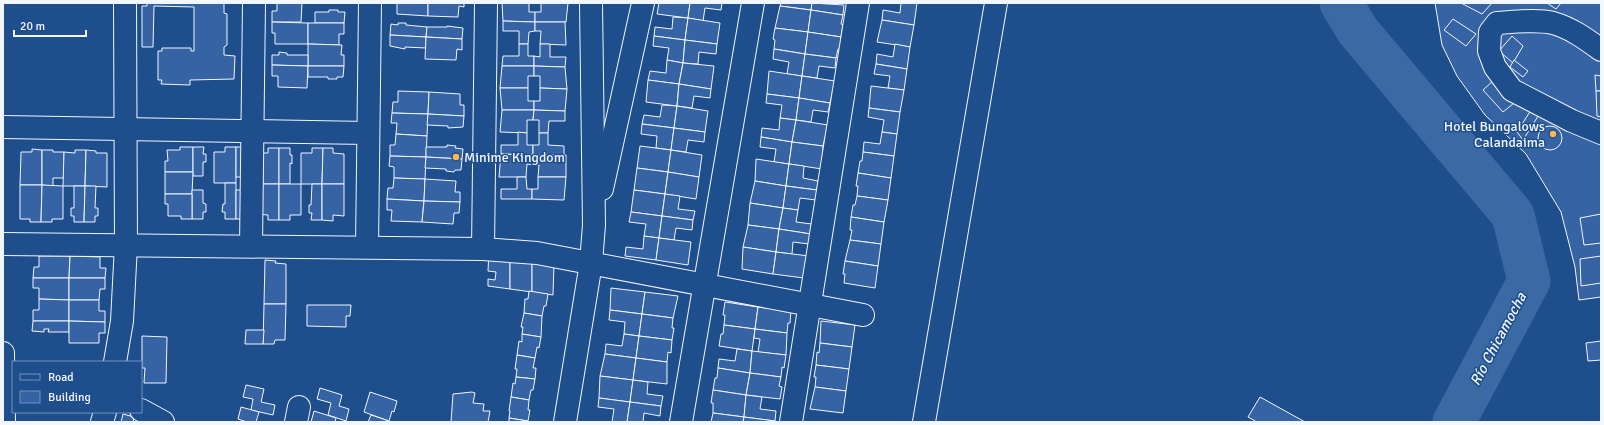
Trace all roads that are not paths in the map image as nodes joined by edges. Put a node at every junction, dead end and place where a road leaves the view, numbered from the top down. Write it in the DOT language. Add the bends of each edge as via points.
graph roads {
  1 [pos="125,3"];
  2 [pos="254,3"];
  3 [pos="370,3"];
  4 [pos="486,3"];
  5 [pos="591,3"];
  6 [pos="643,3"];
  7 [pos="753,3"];
  8 [pos="858,3"];
  9 [pos="996,3"];
  10 [pos="1601,50"];
  11 [pos="3,127"];
  12 [pos="125,130"];
  13 [pos="252,131"];
  14 [pos="368,133"];
  15 [pos="1601,133"];
  16 [pos="594,226"];
  17 [pos="3,244"];
  18 [pos="126,245"];
  19 [pos="251,246"];
  20 [pos="367,247"];
  21 [pos="483,249"];
  22 [pos="591,263"];
  23 [pos="705,284"];
  24 [pos="810,305"];
  25 [pos="863,315"];
  26 [pos="3,353"];
  27 [pos="115,361"];
  28 [pos="142,411"];
  29 [pos="4,422"];
  30 [pos="162,422"];
  31 [pos="565,422"];
  32 [pos="681,422"];
  33 [pos="791,422"];
  34 [pos="924,422"];
  1 -- 12 [label="street"];
  2 -- 13 [label="street"];
  3 -- 14 [label="street"];
  4 -- 21 [label="street"];
  5 -- 16 [label="street"];
  6 -- 16 [label="street"];
  7 -- 23 [label="street"];
  8 -- 24 [label="street"];
  9 -- 34 [label="street"];
  10 -- 15 [label="street" via="1580,34 1552,23 1497,23 1490,32 1489,51 1495,67 1512,90"];
  11 -- 12 [label="street"];
  12 -- 13 [label="street"];
  12 -- 18 [label="street"];
  13 -- 14 [label="street"];
  13 -- 19 [label="street"];
  14 -- 20 [label="street"];
  16 -- 22 [label="street"];
  17 -- 18 [label="street"];
  18 -- 19 [label="street"];
  18 -- 27 [label="street" via="122,321"];
  19 -- 20 [label="street"];
  20 -- 21 [label="street"];
  21 -- 22 [label="street" via="537,253"];
  22 -- 23 [label="street"];
  22 -- 31 [label="street"];
  23 -- 24 [label="street"];
  23 -- 32 [label="street"];
  24 -- 25 [label="street"];
  24 -- 33 [label="street"];
  26 -- 29 [label="street"];
  28 -- 30 [label="street"];
}
